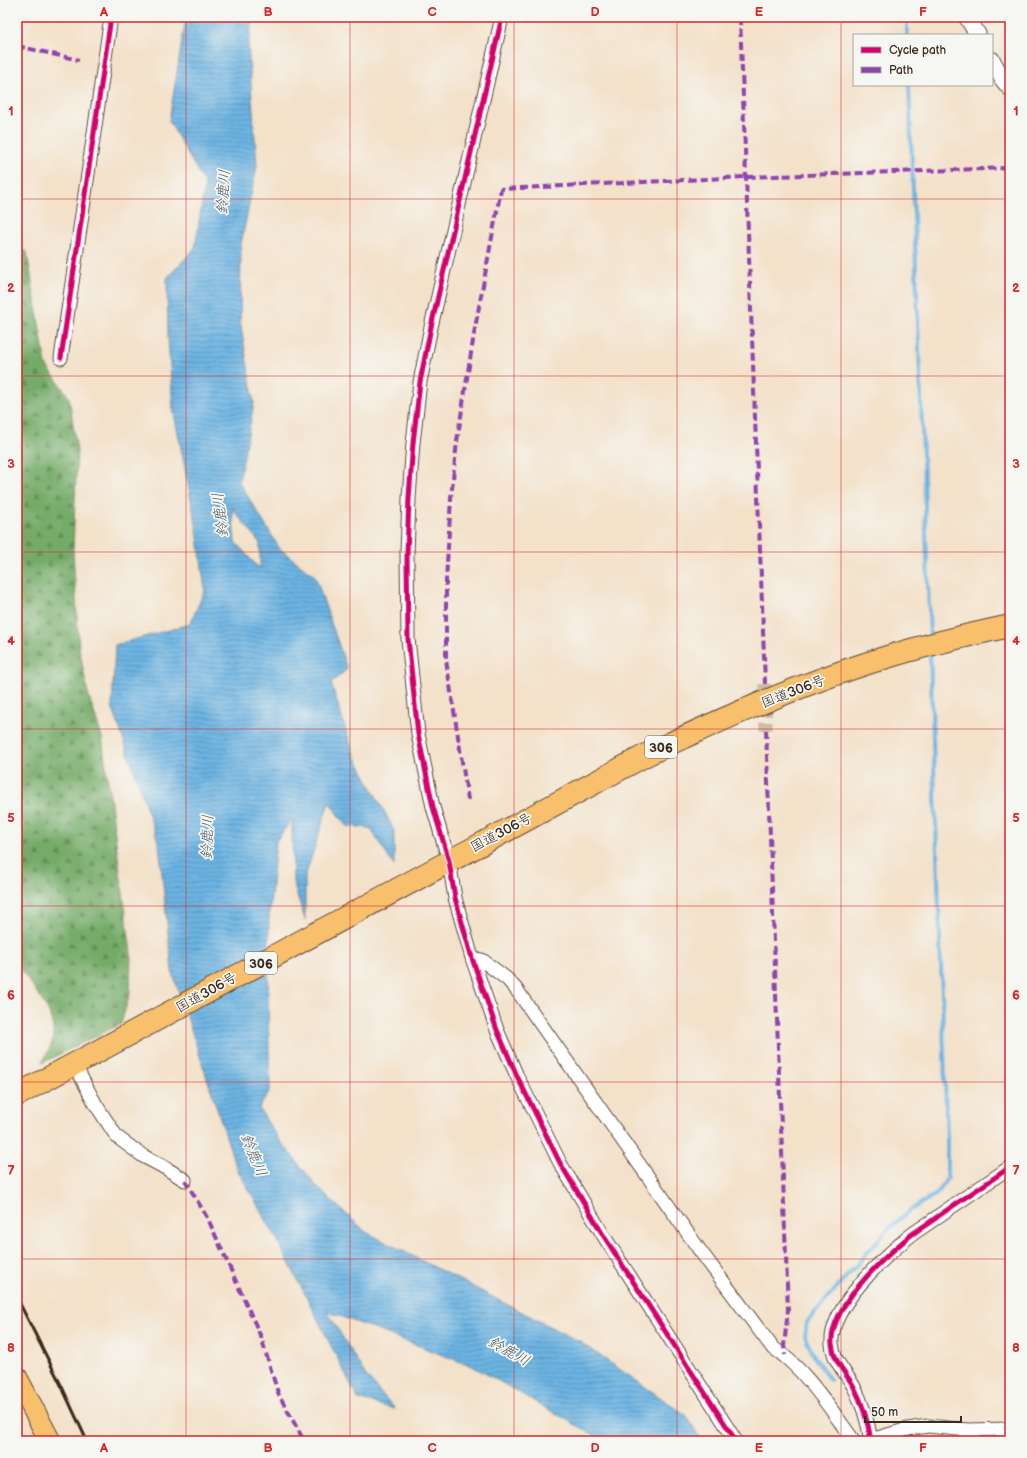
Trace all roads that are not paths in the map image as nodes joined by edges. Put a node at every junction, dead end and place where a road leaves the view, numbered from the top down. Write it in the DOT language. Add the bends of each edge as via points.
graph roads {
  1 [pos="111,17"];
  2 [pos="502,17"];
  3 [pos="967,17"];
  4 [pos="977,34"];
  5 [pos="993,62"];
  6 [pos="1010,88"];
  7 [pos="61,358"];
  8 [pos="1010,626"];
  9 [pos="443,864"];
  10 [pos="472,958"];
  11 [pos="73,1065"];
  12 [pos="17,1095"];
  13 [pos="1010,1167"];
  14 [pos="186,1180"];
  15 [pos="20,1388"];
  16 [pos="1010,1429"];
  17 [pos="50,1441"];
  18 [pos="736,1441"];
  19 [pos="854,1441"];
  20 [pos="871,1441"];
  1 -- 7 [label="street"];
  2 -- 9 [label="street" via="431,327 413,443 409,498 408,639 418,734"];
  3 -- 4 [label="street"];
  5 -- 6 [label="street"];
  8 -- 9 [label="highway, 国道306号 / 306" via="884,658 760,703 646,755"];
  9 -- 10 [label="street"];
  9 -- 11 [label="highway, 国道306号 / 306"];
  10 -- 18 [label="street" via="497,1030 560,1163 605,1238"];
  10 -- 19 [label="street" via="482,960 516,989 696,1246 772,1347 785,1356 819,1393"];
  11 -- 12 [label="highway, 国道306号 / 306"];
  11 -- 14 [label="street" via="117,1137 142,1156"];
  13 -- 20 [label="street" via="906,1239 858,1287 842,1308 833,1331 834,1353 837,1363 863,1406"];
  15 -- 17 [label="main road"];
  16 -- 20 [label="street" via="968,1430 928,1426 908,1428"];
}
